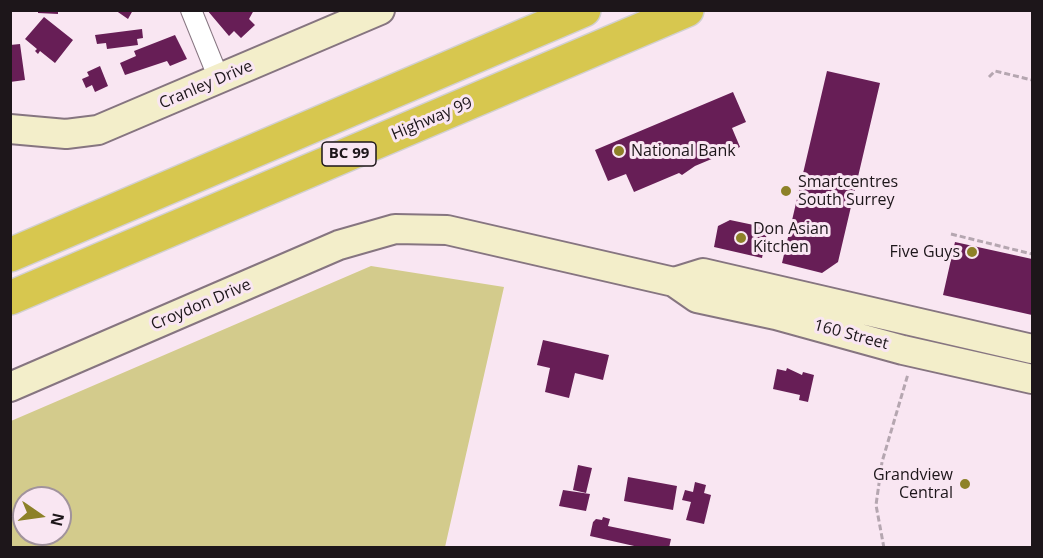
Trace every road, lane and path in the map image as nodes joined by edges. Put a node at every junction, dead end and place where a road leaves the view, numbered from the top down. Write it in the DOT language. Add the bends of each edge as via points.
graph roads {
  1 [pos="191,10"];
  2 [pos="380,10"];
  3 [pos="584,10"];
  4 [pos="687,10"];
  5 [pos="989,77"];
  6 [pos="219,80"];
  7 [pos="1032,80"];
  8 [pos="19,131"];
  9 [pos="395,229"];
  10 [pos="951,234"];
  11 [pos="1032,254"];
  12 [pos="10,255"];
  13 [pos="674,282"];
  14 [pos="10,298"];
  15 [pos="1032,349"];
  16 [pos="908,373"];
  17 [pos="1032,380"];
  18 [pos="10,387"];
  19 [pos="884,548"];
  1 -- 6 [label="street"];
  2 -- 6 [label="street, Cranley Drive"];
  3 -- 12 [label="highway, BC 99"];
  4 -- 14 [label="highway, Highway 99 / BC 99"];
  5 -- 7 [label="path" via="995,71"];
  6 -- 8 [label="street, Cranley Drive" via="98,130 66,134"];
  9 -- 13 [label="street, 160 Street" via="447,230"];
  9 -- 18 [label="street, Croydon Drive" via="339,245"];
  10 -- 11 [label="path"];
  13 -- 15 [label="street, 160 Street" via="703,273"];
  13 -- 17 [label="street, 160 Street" via="697,298"];
  16 -- 19 [label="path" via="882,462 876,505"];
}
